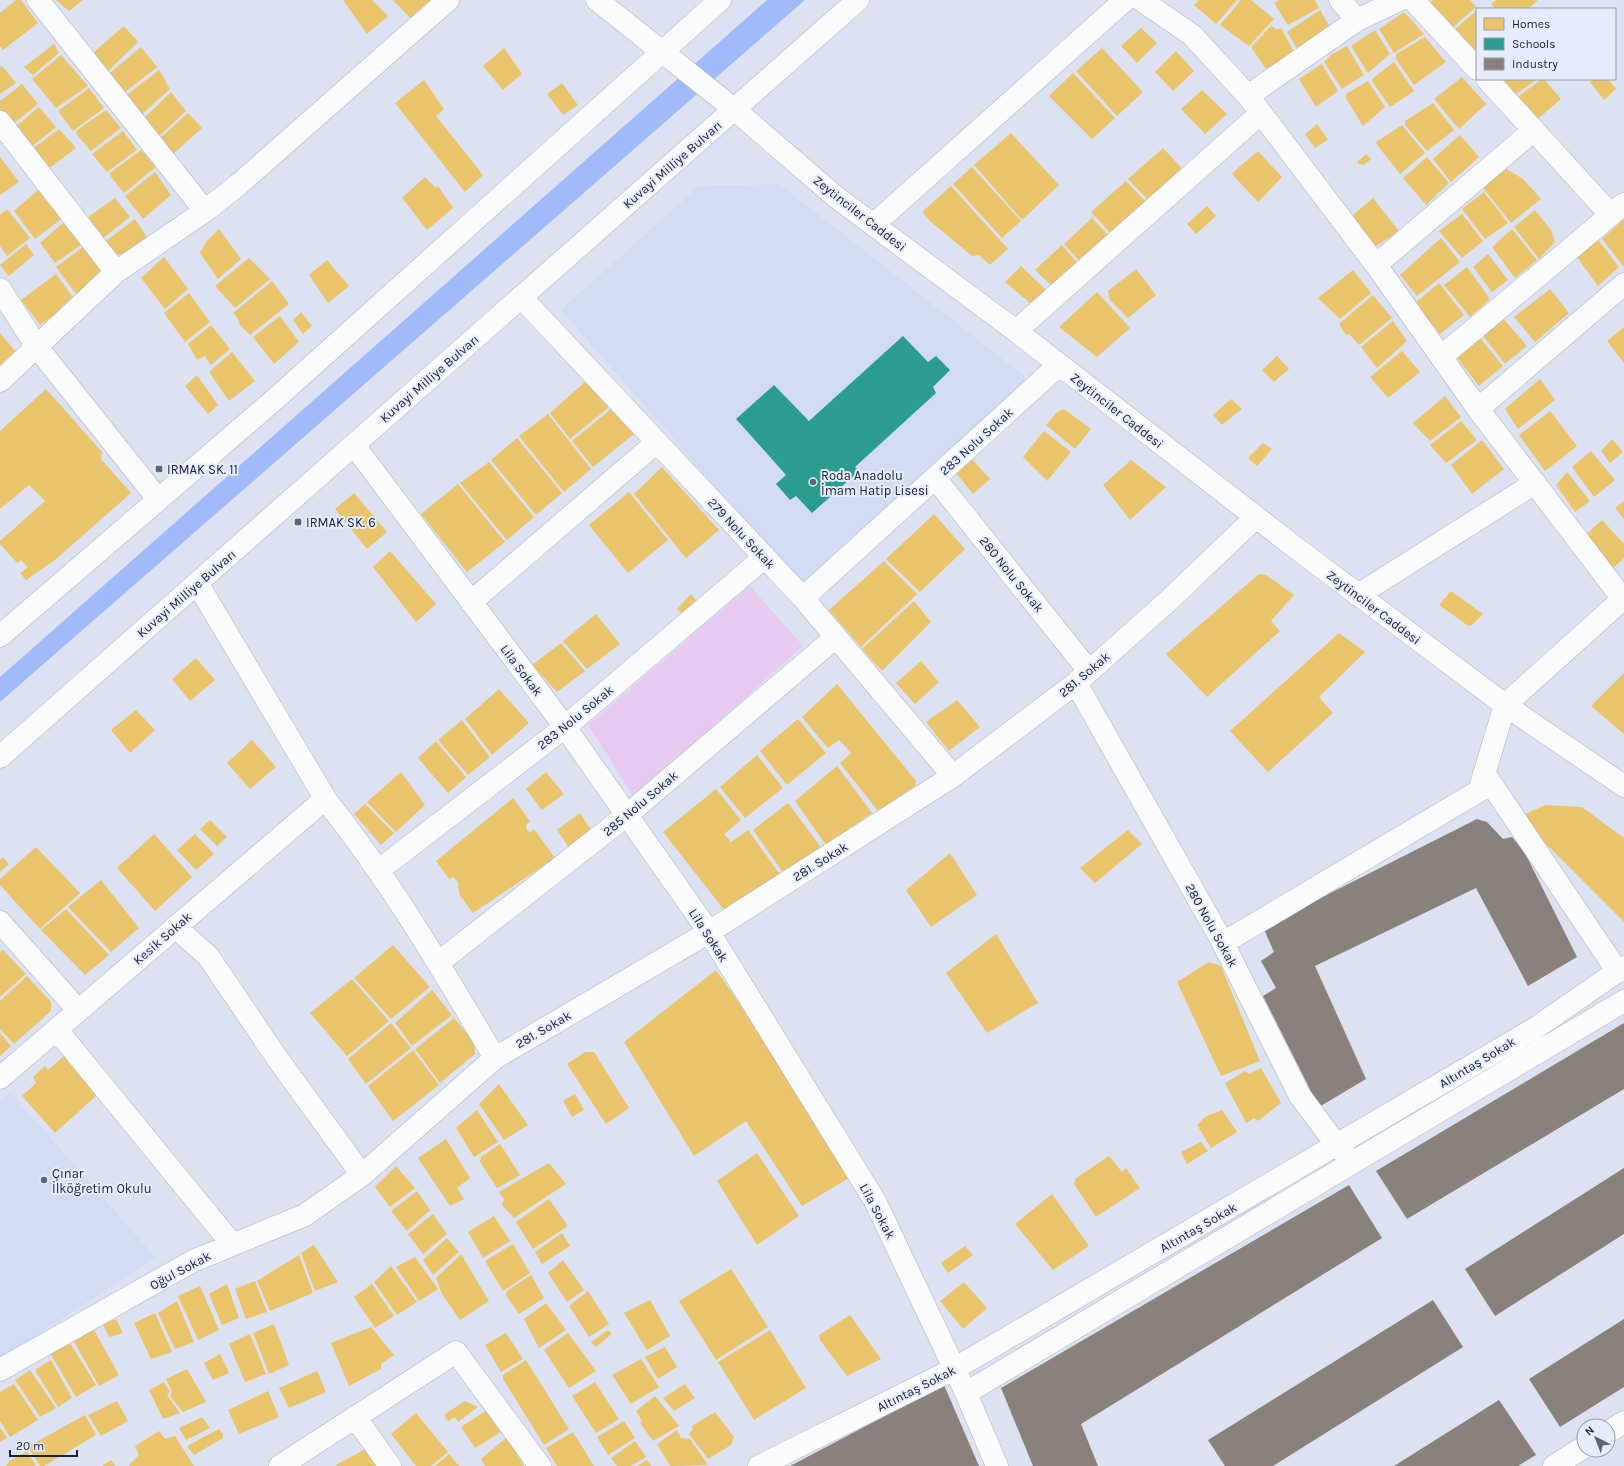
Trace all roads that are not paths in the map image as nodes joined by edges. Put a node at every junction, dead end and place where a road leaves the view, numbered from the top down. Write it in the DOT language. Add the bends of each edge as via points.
graph roads {
  1 [pos="38,0"];
  2 [pos="448,0"];
  3 [pos="597,0"];
  4 [pos="720,0"];
  5 [pos="858,0"];
  6 [pos="1126,0"];
  7 [pos="1141,0"];
  8 [pos="1340,0"];
  9 [pos="1399,0"];
  10 [pos="1413,0"];
  11 [pos="1357,20"];
  12 [pos="663,52"];
  13 [pos="1476,68"];
  14 [pos="1488,80"];
  15 [pos="1248,96"];
  16 [pos="734,109"];
  17 [pos="1261,113"];
  18 [pos="0,122"];
  19 [pos="1534,130"];
  20 [pos="1617,209"];
  21 [pos="205,211"];
  22 [pos="873,225"];
  23 [pos="1376,265"];
  24 [pos="116,272"];
  25 [pos="1624,284"];
  26 [pos="0,289"];
  27 [pos="521,297"];
  28 [pos="1016,331"];
  29 [pos="37,348"];
  30 [pos="1441,357"];
  31 [pos="1059,365"];
  32 [pos="0,381"];
  33 [pos="1478,409"];
  34 [pos="657,442"];
  35 [pos="354,444"];
  36 [pos="935,478"];
  37 [pos="1535,483"];
  38 [pos="158,499"];
  39 [pos="1256,517"];
  40 [pos="765,557"];
  41 [pos="197,583"];
  42 [pos="1358,595"];
  43 [pos="803,598"];
  44 [pos="1624,598"];
  45 [pos="471,602"];
  46 [pos="0,636"];
  47 [pos="836,637"];
  48 [pos="1082,677"];
  49 [pos="1505,705"];
  50 [pos="565,727"];
  51 [pos="0,757"];
  52 [pos="1484,773"];
  53 [pos="953,776"];
  54 [pos="1624,786"];
  55 [pos="327,801"];
  56 [pos="627,816"];
  57 [pos="379,870"];
  58 [pos="0,922"];
  59 [pos="175,927"];
  60 [pos="709,932"];
  61 [pos="1223,943"];
  62 [pos="438,963"];
  63 [pos="1621,970"];
  64 [pos="1624,1001"];
  65 [pos="78,1010"];
  66 [pos="57,1030"];
  67 [pos="495,1058"];
  68 [pos="0,1078"];
  69 [pos="1336,1144"];
  70 [pos="1353,1162"];
  71 [pos="362,1175"];
  72 [pos="232,1244"];
  73 [pos="954,1369"];
  74 [pos="0,1370"];
  75 [pos="966,1393"];
  76 [pos="355,1417"];
  77 [pos="1576,1452"];
  78 [pos="280,1466"];
  79 [pos="390,1466"];
  80 [pos="540,1466"];
  81 [pos="760,1466"];
  82 [pos="997,1466"];
  83 [pos="1554,1466"];
  1 -- 21 [label="street"];
  2 -- 21 [label="street" via="238,185"];
  3 -- 12 [label="street, Zeytinciler Caddesi"];
  4 -- 12 [label="street"];
  5 -- 16 [label="street, Kuvayi Milliye Bulvarı"];
  6 -- 22 [label="street"];
  7 -- 15 [label="street" via="1192,35"];
  8 -- 11 [label="street"];
  9 -- 11 [label="street"];
  10 -- 13 [label="street"];
  11 -- 15 [label="street"];
  12 -- 16 [label="street, Zeytinciler Caddesi"];
  12 -- 38 [label="street" via="280,394"];
  14 -- 19 [label="street"];
  15 -- 17 [label="street"];
  16 -- 22 [label="street, Zeytinciler Caddesi" via="836,197"];
  16 -- 27 [label="street, Kuvayi Milliye Bulvarı"];
  17 -- 23 [label="street"];
  17 -- 28 [label="street"];
  18 -- 24 [label="street"];
  19 -- 20 [label="street"];
  19 -- 23 [label="street"];
  20 -- 30 [label="street"];
  21 -- 24 [label="street"];
  22 -- 28 [label="street, Zeytinciler Caddesi"];
  23 -- 30 [label="street"];
  24 -- 29 [label="street"];
  25 -- 33 [label="street"];
  26 -- 29 [label="street"];
  27 -- 34 [label="street, 279 Nolu Sokak"];
  27 -- 35 [label="street, Kuvayi Milliye Bulvarı"];
  28 -- 31 [label="street, Zeytinciler Caddesi"];
  29 -- 32 [label="street"];
  29 -- 38 [label="street"];
  30 -- 33 [label="street"];
  31 -- 36 [label="street, 283 Nolu Sokak"];
  31 -- 39 [label="street, Zeytinciler Caddesi"];
  33 -- 37 [label="street"];
  34 -- 40 [label="street, 279 Nolu Sokak"];
  34 -- 45 [label="street"];
  35 -- 41 [label="street, Kuvayi Milliye Bulvarı"];
  35 -- 45 [label="street, Lila Sokak"];
  36 -- 43 [label="street, 283 Nolu Sokak"];
  36 -- 48 [label="street, 280 Nolu Sokak"];
  37 -- 42 [label="street"];
  37 -- 44 [label="street"];
  38 -- 46 [label="street"];
  39 -- 42 [label="street, Zeytinciler Caddesi"];
  39 -- 48 [label="street, 281. Sokak"];
  40 -- 43 [label="street, 279 Nolu Sokak"];
  40 -- 50 [label="street, 283 Nolu Sokak"];
  41 -- 51 [label="street, Kuvayi Milliye Bulvarı"];
  41 -- 55 [label="street"];
  42 -- 49 [label="street, Zeytinciler Caddesi"];
  43 -- 47 [label="street, 279 Nolu Sokak"];
  44 -- 49 [label="street"];
  45 -- 50 [label="street, Lila Sokak"];
  47 -- 53 [label="street, 279 Nolu Sokak"];
  47 -- 56 [label="street, 285 Nolu Sokak"];
  48 -- 53 [label="street, 281. Sokak"];
  48 -- 61 [label="street, 280 Nolu Sokak"];
  49 -- 52 [label="street"];
  49 -- 54 [label="street, Zeytinciler Caddesi"];
  50 -- 56 [label="street, Lila Sokak"];
  50 -- 57 [label="street, 283 Nolu Sokak"];
  52 -- 61 [label="street" via="1478,791"];
  52 -- 63 [label="street"];
  53 -- 60 [label="street, 281. Sokak"];
  55 -- 57 [label="street"];
  55 -- 59 [label="street, Kesik Sokak"];
  56 -- 60 [label="street, Lila Sokak"];
  56 -- 62 [label="street, 285 Nolu Sokak"];
  57 -- 62 [label="street"];
  58 -- 65 [label="street"];
  59 -- 65 [label="street, Kesik Sokak"];
  59 -- 71 [label="street" via="208,956 277,1058"];
  60 -- 67 [label="street, 281. Sokak"];
  60 -- 73 [label="street, Lila Sokak" via="874,1201"];
  61 -- 69 [label="street, 280 Nolu Sokak" via="1300,1096"];
  62 -- 67 [label="street"];
  63 -- 69 [label="street, Altıntaş Sokak" via="1534,1029"];
  64 -- 70 [label="street, Altıntaş Sokak"];
  65 -- 66 [label="street, Kesik Sokak"];
  66 -- 68 [label="street, Kesik Sokak"];
  66 -- 72 [label="street"];
  67 -- 71 [label="street, 281. Sokak"];
  69 -- 70 [label="street, 280 Nolu Sokak"];
  69 -- 73 [label="street, Altıntaş Sokak"];
  70 -- 75 [label="street, Altıntaş Sokak"];
  71 -- 72 [label="street, Oğul Sokak" via="305,1216"];
  72 -- 74 [label="street, Oğul Sokak" via="193,1261"];
  73 -- 75 [label="street, Lila Sokak"];
  73 -- 81 [label="street, Altıntaş Sokak"];
  75 -- 82 [label="street, Lila Sokak"];
  76 -- 78 [label="street"];
  76 -- 79 [label="street"];
  76 -- 80 [label="street" via="456,1352"];
  77 -- 83 [label="street"];
}
